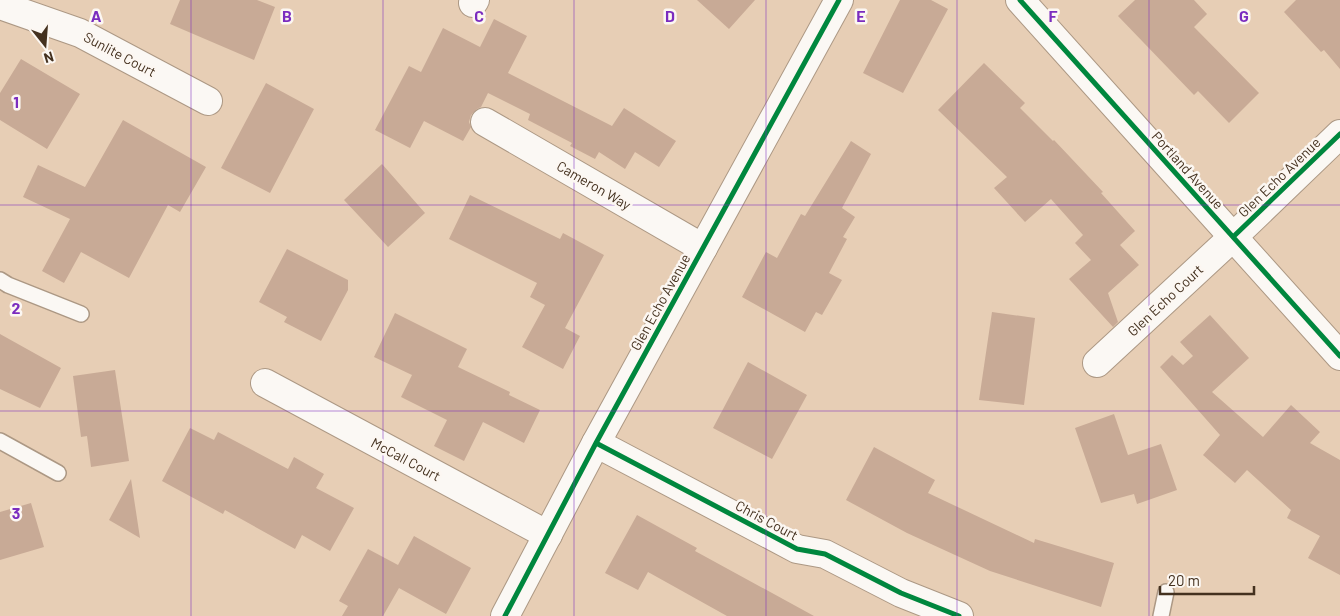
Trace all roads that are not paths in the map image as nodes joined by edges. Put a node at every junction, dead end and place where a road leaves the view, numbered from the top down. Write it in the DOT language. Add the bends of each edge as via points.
graph roads {
  1 [pos="839,0"];
  2 [pos="1020,0"];
  3 [pos="0,5"];
  4 [pos="208,101"];
  5 [pos="485,122"];
  6 [pos="1340,134"];
  7 [pos="1233,237"];
  8 [pos="703,248"];
  9 [pos="0,280"];
  10 [pos="81,314"];
  11 [pos="1340,356"];
  12 [pos="1097,363"];
  13 [pos="265,382"];
  14 [pos="0,441"];
  15 [pos="596,443"];
  16 [pos="58,473"];
  17 [pos="548,535"];
  18 [pos="1166,592"];
  19 [pos="505,616"];
  20 [pos="959,616"];
  21 [pos="1161,616"];
  1 -- 8 [label="street, Glen Echo Avenue"];
  2 -- 7 [label="street, Portland Avenue"];
  3 -- 4 [label="street, Sunlite Court" via="80,33"];
  5 -- 8 [label="street, Cameron Way"];
  6 -- 7 [label="street, Glen Echo Avenue"];
  7 -- 11 [label="street, Portland Avenue"];
  7 -- 12 [label="street, Glen Echo Court"];
  8 -- 15 [label="street, Glen Echo Avenue"];
  9 -- 10 [label="lane"];
  13 -- 17 [label="street, McCall Court"];
  14 -- 16 [label="lane"];
  15 -- 17 [label="street, Glen Echo Avenue"];
  15 -- 20 [label="street, Chris Court" via="797,549 825,554 901,593"];
  17 -- 19 [label="street, Glen Echo Avenue"];
  18 -- 21 [label="lane"];
}
